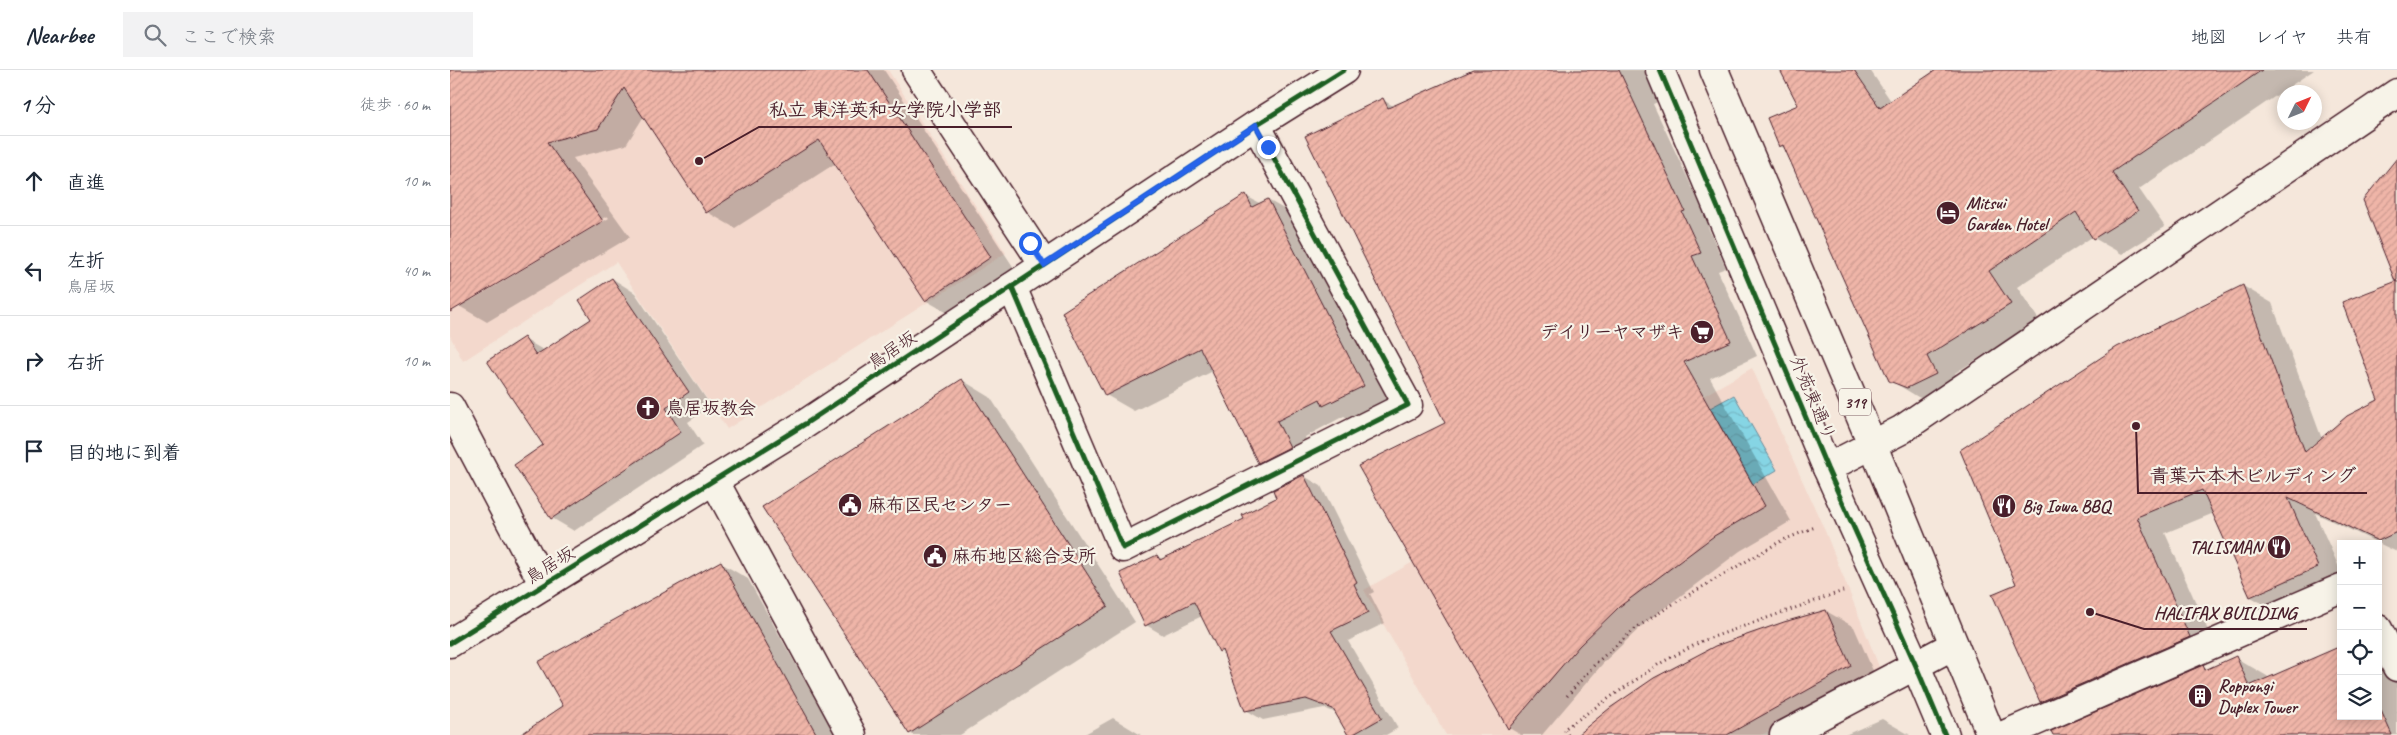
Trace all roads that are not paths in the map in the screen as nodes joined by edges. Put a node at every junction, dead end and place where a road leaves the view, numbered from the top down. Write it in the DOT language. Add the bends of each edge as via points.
graph roads {
  1 [pos="916,70"];
  2 [pos="1344,70"];
  3 [pos="1660,70"];
  4 [pos="1714,70"];
  5 [pos="2397,93"];
  6 [pos="1256,125"];
  7 [pos="1044,265"];
  8 [pos="1012,287"];
  9 [pos="450,407"];
  10 [pos="1873,446"];
  11 [pos="1827,468"];
  12 [pos="714,480"];
  13 [pos="544,585"];
  14 [pos="2337,590"];
  15 [pos="2378,630"];
  16 [pos="450,643"];
  17 [pos="1954,645"];
  18 [pos="1916,666"];
  19 [pos="2397,667"];
  20 [pos="852,735"];
  21 [pos="1784,735"];
  22 [pos="1945,735"];
  23 [pos="1991,735"];
  24 [pos="2004,735"];
  1 -- 7 [label="street"];
  2 -- 6 [label="street, 鳥居坂"];
  3 -- 11 [label="street, 外苑東通り"];
  4 -- 10 [label="street, 外苑東通り / 319"];
  5 -- 10 [label="street"];
  6 -- 7 [label="street, 鳥居坂"];
  6 -- 8 [label="street" via="1408,405 1123,548"];
  7 -- 8 [label="street, 鳥居坂"];
  8 -- 12 [label="street, 鳥居坂"];
  9 -- 13 [label="street"];
  10 -- 11 [label="street"];
  10 -- 17 [label="street, 外苑東通り / 319"];
  11 -- 18 [label="street, 外苑東通り"];
  12 -- 13 [label="street, 鳥居坂"];
  12 -- 20 [label="street"];
  13 -- 16 [label="street, 鳥居坂"];
  14 -- 24 [label="street"];
  15 -- 19 [label="street"];
  17 -- 18 [label="street"];
  17 -- 23 [label="street, 外苑東通り / 319"];
  18 -- 21 [label="street"];
  18 -- 22 [label="street, 外苑東通り"];
}
